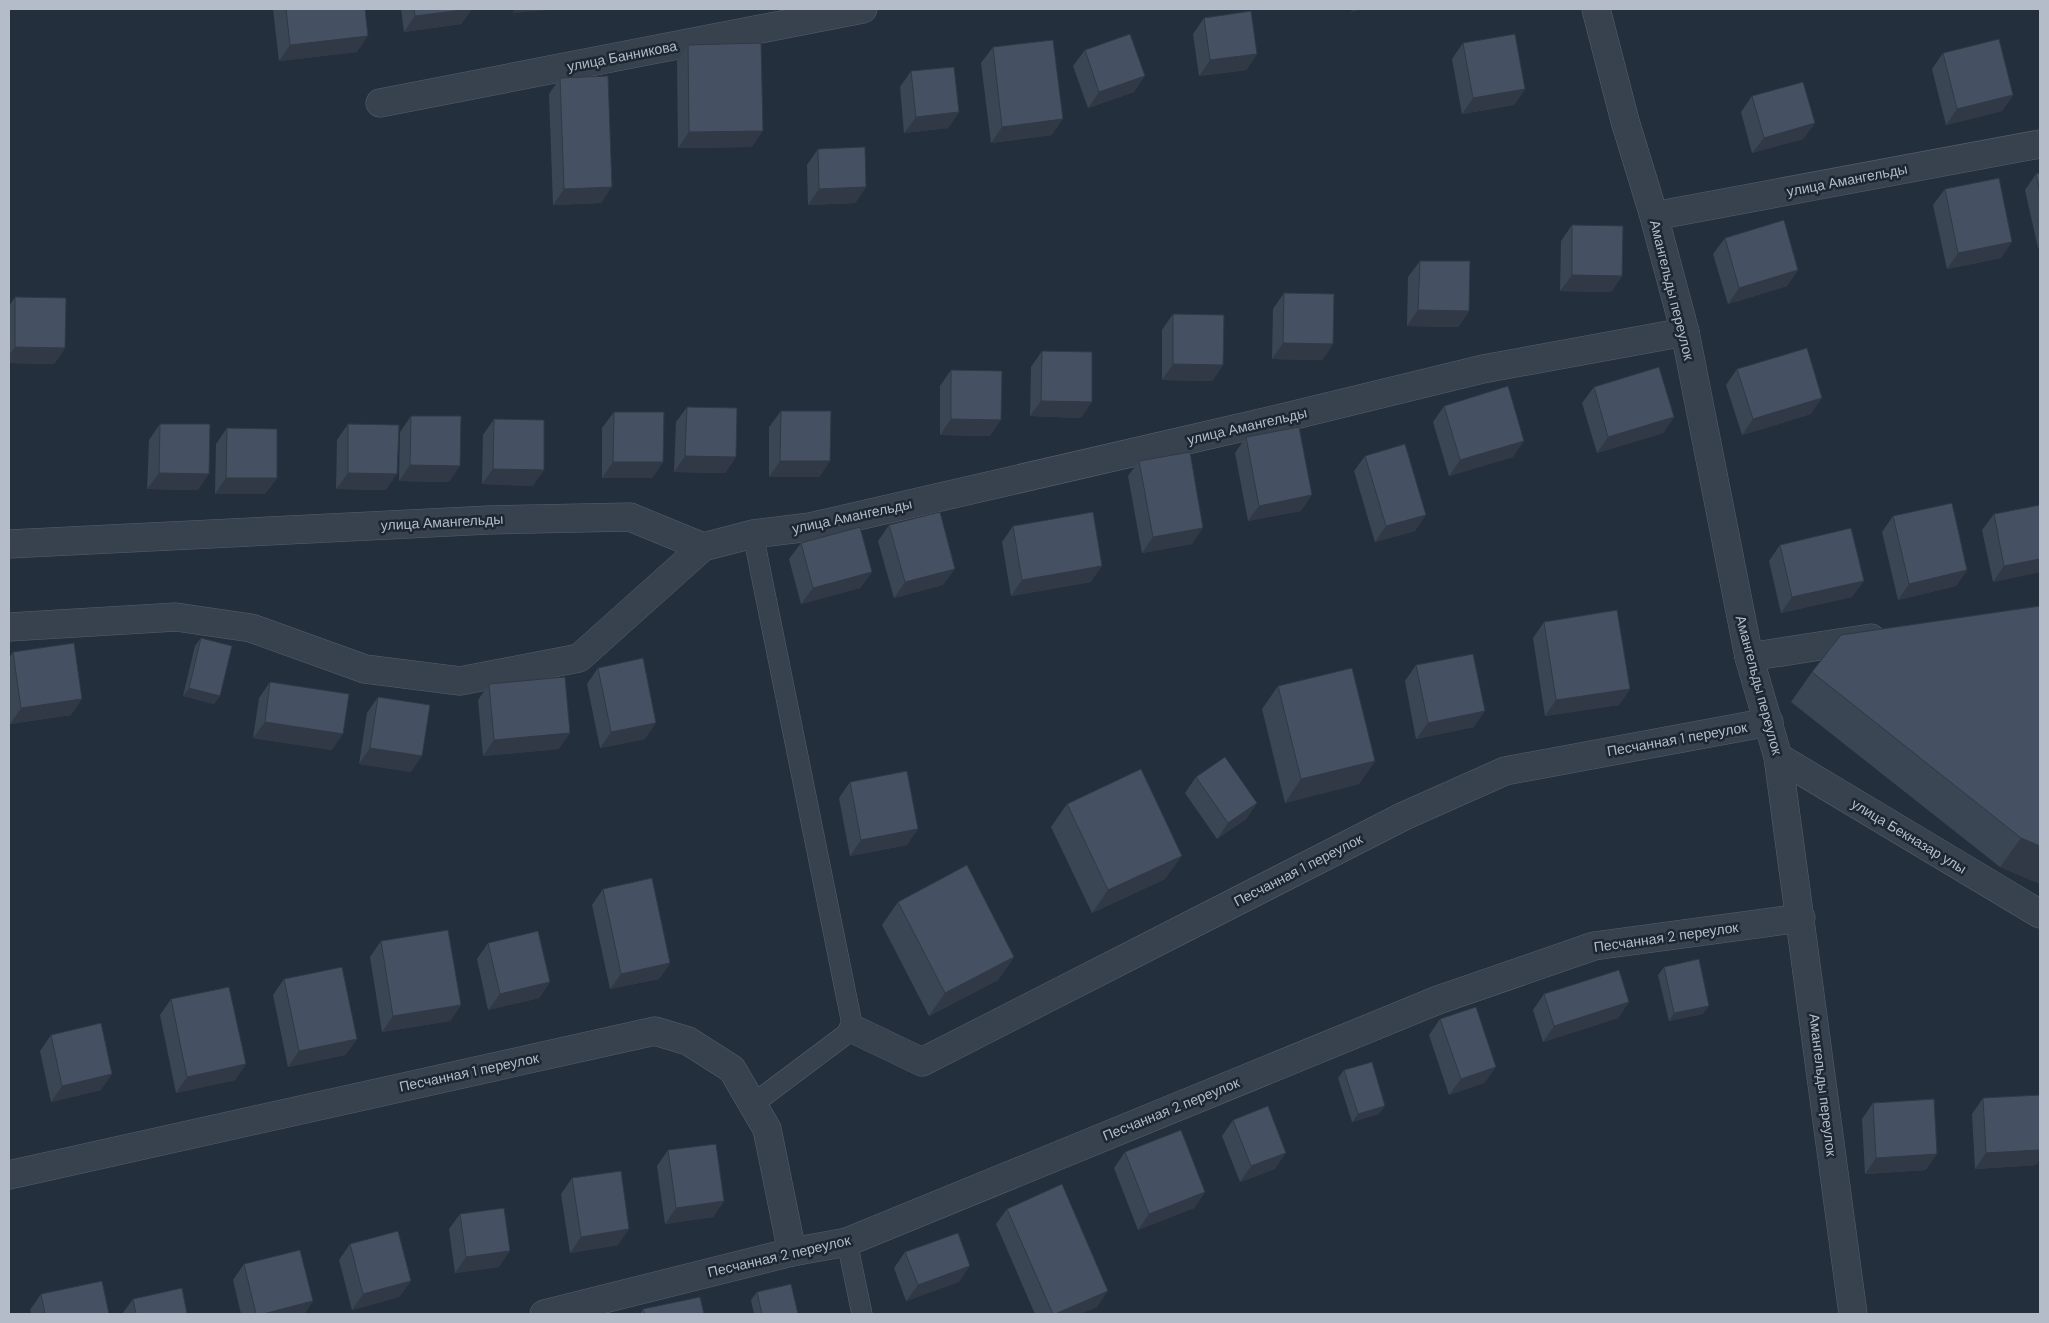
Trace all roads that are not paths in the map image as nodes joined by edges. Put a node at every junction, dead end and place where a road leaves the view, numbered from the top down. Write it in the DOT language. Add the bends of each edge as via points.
graph roads {
  1 [pos="864,9"];
  2 [pos="1596,9"];
  3 [pos="380,103"];
  4 [pos="2040,144"];
  5 [pos="1654,216"];
  6 [pos="1685,332"];
  7 [pos="752,534"];
  8 [pos="9,544"];
  9 [pos="703,547"];
  10 [pos="9,627"];
  11 [pos="1895,634"];
  12 [pos="1749,657"];
  13 [pos="1769,722"];
  14 [pos="1778,757"];
  15 [pos="2040,914"];
  16 [pos="1801,918"];
  17 [pos="853,1029"];
  18 [pos="753,1104"];
  19 [pos="9,1175"];
  20 [pos="847,1242"];
  21 [pos="792,1252"];
  22 [pos="544,1314"];
  23 [pos="862,1314"];
  24 [pos="1853,1314"];
  1 -- 3 [label="street, улица Банникова"];
  2 -- 5 [label="street, Амангельды переулок"];
  4 -- 5 [label="street, улица Амангельды"];
  5 -- 6 [label="street, Амангельды переулок"];
  6 -- 7 [label="street, улица Амангельды" via="1483,369 810,527"];
  6 -- 12 [label="street, Амангельды переулок"];
  7 -- 9 [label="street, улица Амангельды"];
  7 -- 17 [label="lane"];
  8 -- 9 [label="street, улица Амангельды" via="489,520 630,517"];
  9 -- 10 [label="street" via="579,658 460,681 365,669 252,628 176,617"];
  11 -- 12 [label="street"];
  12 -- 13 [label="street, Амангельды переулок"];
  13 -- 14 [label="street, Амангельды переулок"];
  13 -- 17 [label="street, Песчанная 1 переулок" via="1505,771 1404,816 922,1062"];
  14 -- 15 [label="street, улица Бекназар улы"];
  14 -- 16 [label="street, Амангельды переулок"];
  16 -- 20 [label="street, Песчанная 2 переулок" via="1594,946 1438,1000"];
  16 -- 24 [label="street, Амангельды переулок"];
  17 -- 18 [label="lane"];
  18 -- 19 [label="street, Песчанная 1 переулок" via="732,1068 688,1041 655,1032"];
  18 -- 21 [label="street, Песчанная 1 переулок" via="767,1129"];
  20 -- 21 [label="street, Песчанная 2 переулок"];
  20 -- 23 [label="lane"];
  21 -- 22 [label="street, Песчанная 2 переулок"];
}
